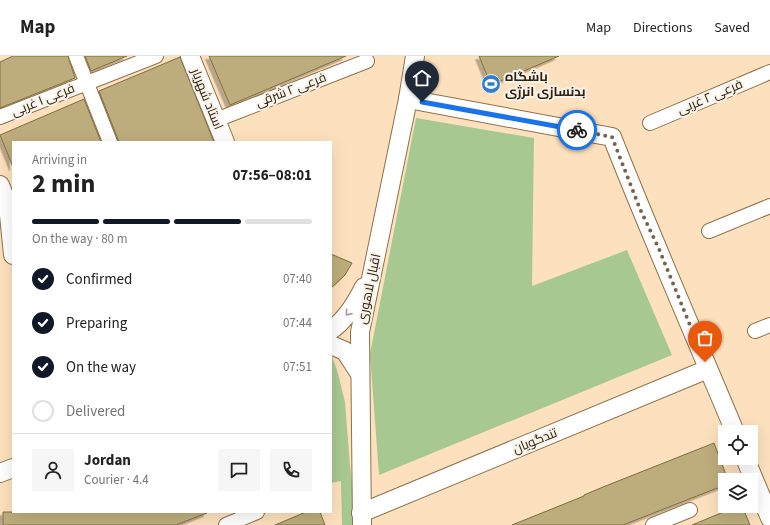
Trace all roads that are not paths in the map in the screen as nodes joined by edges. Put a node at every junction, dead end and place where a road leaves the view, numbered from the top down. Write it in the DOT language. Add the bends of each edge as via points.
graph roads {
  1 [pos="76,56"];
  2 [pos="156,56"];
  3 [pos="190,56"];
  4 [pos="416,56"];
  5 [pos="367,61"];
  6 [pos="770,72"];
  7 [pos="87,83"];
  8 [pos="408,99"];
  9 [pos="0,117"];
  10 [pos="216,120"];
  11 [pos="650,123"];
  12 [pos="110,141"];
  13 [pos="225,141"];
  14 [pos="0,185"];
  15 [pos="770,206"];
  16 [pos="709,231"];
  17 [pos="12,245"];
  18 [pos="373,268"];
  19 [pos="770,325"];
  20 [pos="332,329"];
  21 [pos="755,331"];
  22 [pos="332,345"];
  23 [pos="708,369"];
  24 [pos="360,374"];
  25 [pos="732,425"];
  26 [pos="748,465"];
  27 [pos="12,468"];
  28 [pos="0,474"];
  29 [pos="690,510"];
  30 [pos="255,513"];
  31 [pos="770,518"];
  32 [pos="361,519"];
  33 [pos="226,525"];
  34 [pos="653,525"];
  1 -- 7 [label="street"];
  2 -- 7 [label="street"];
  3 -- 10 [label="street, استاد شهریار"];
  4 -- 8 [label="street, اقبال لاهوری"];
  5 -- 10 [label="street, فرعی ۲ شرقی"];
  6 -- 11 [label="street, فرعی ۲ غربی"];
  7 -- 9 [label="street, فرعی ۱ غربی"];
  7 -- 12 [label="street"];
  8 -- 18 [label="street, اقبال لاهوری"];
  8 -- 23 [label="street" via="612,137"];
  10 -- 13 [label="street, استاد شهریار"];
  14 -- 17 [label="street" via="8,205"];
  15 -- 16 [label="street"];
  18 -- 20 [label="street, one-way" via="356,304"];
  18 -- 24 [label="street, اقبال لاهوری" via="360,332"];
  19 -- 21 [label="street"];
  22 -- 24 [label="street" via="345,351"];
  23 -- 25 [label="street"];
  23 -- 32 [label="street, تندگویان"];
  24 -- 32 [label="street, اقبال لاهوری"];
  26 -- 31 [label="street"];
  27 -- 28 [label="street"];
  29 -- 34 [label="street"];
  30 -- 33 [label="street"];
}
